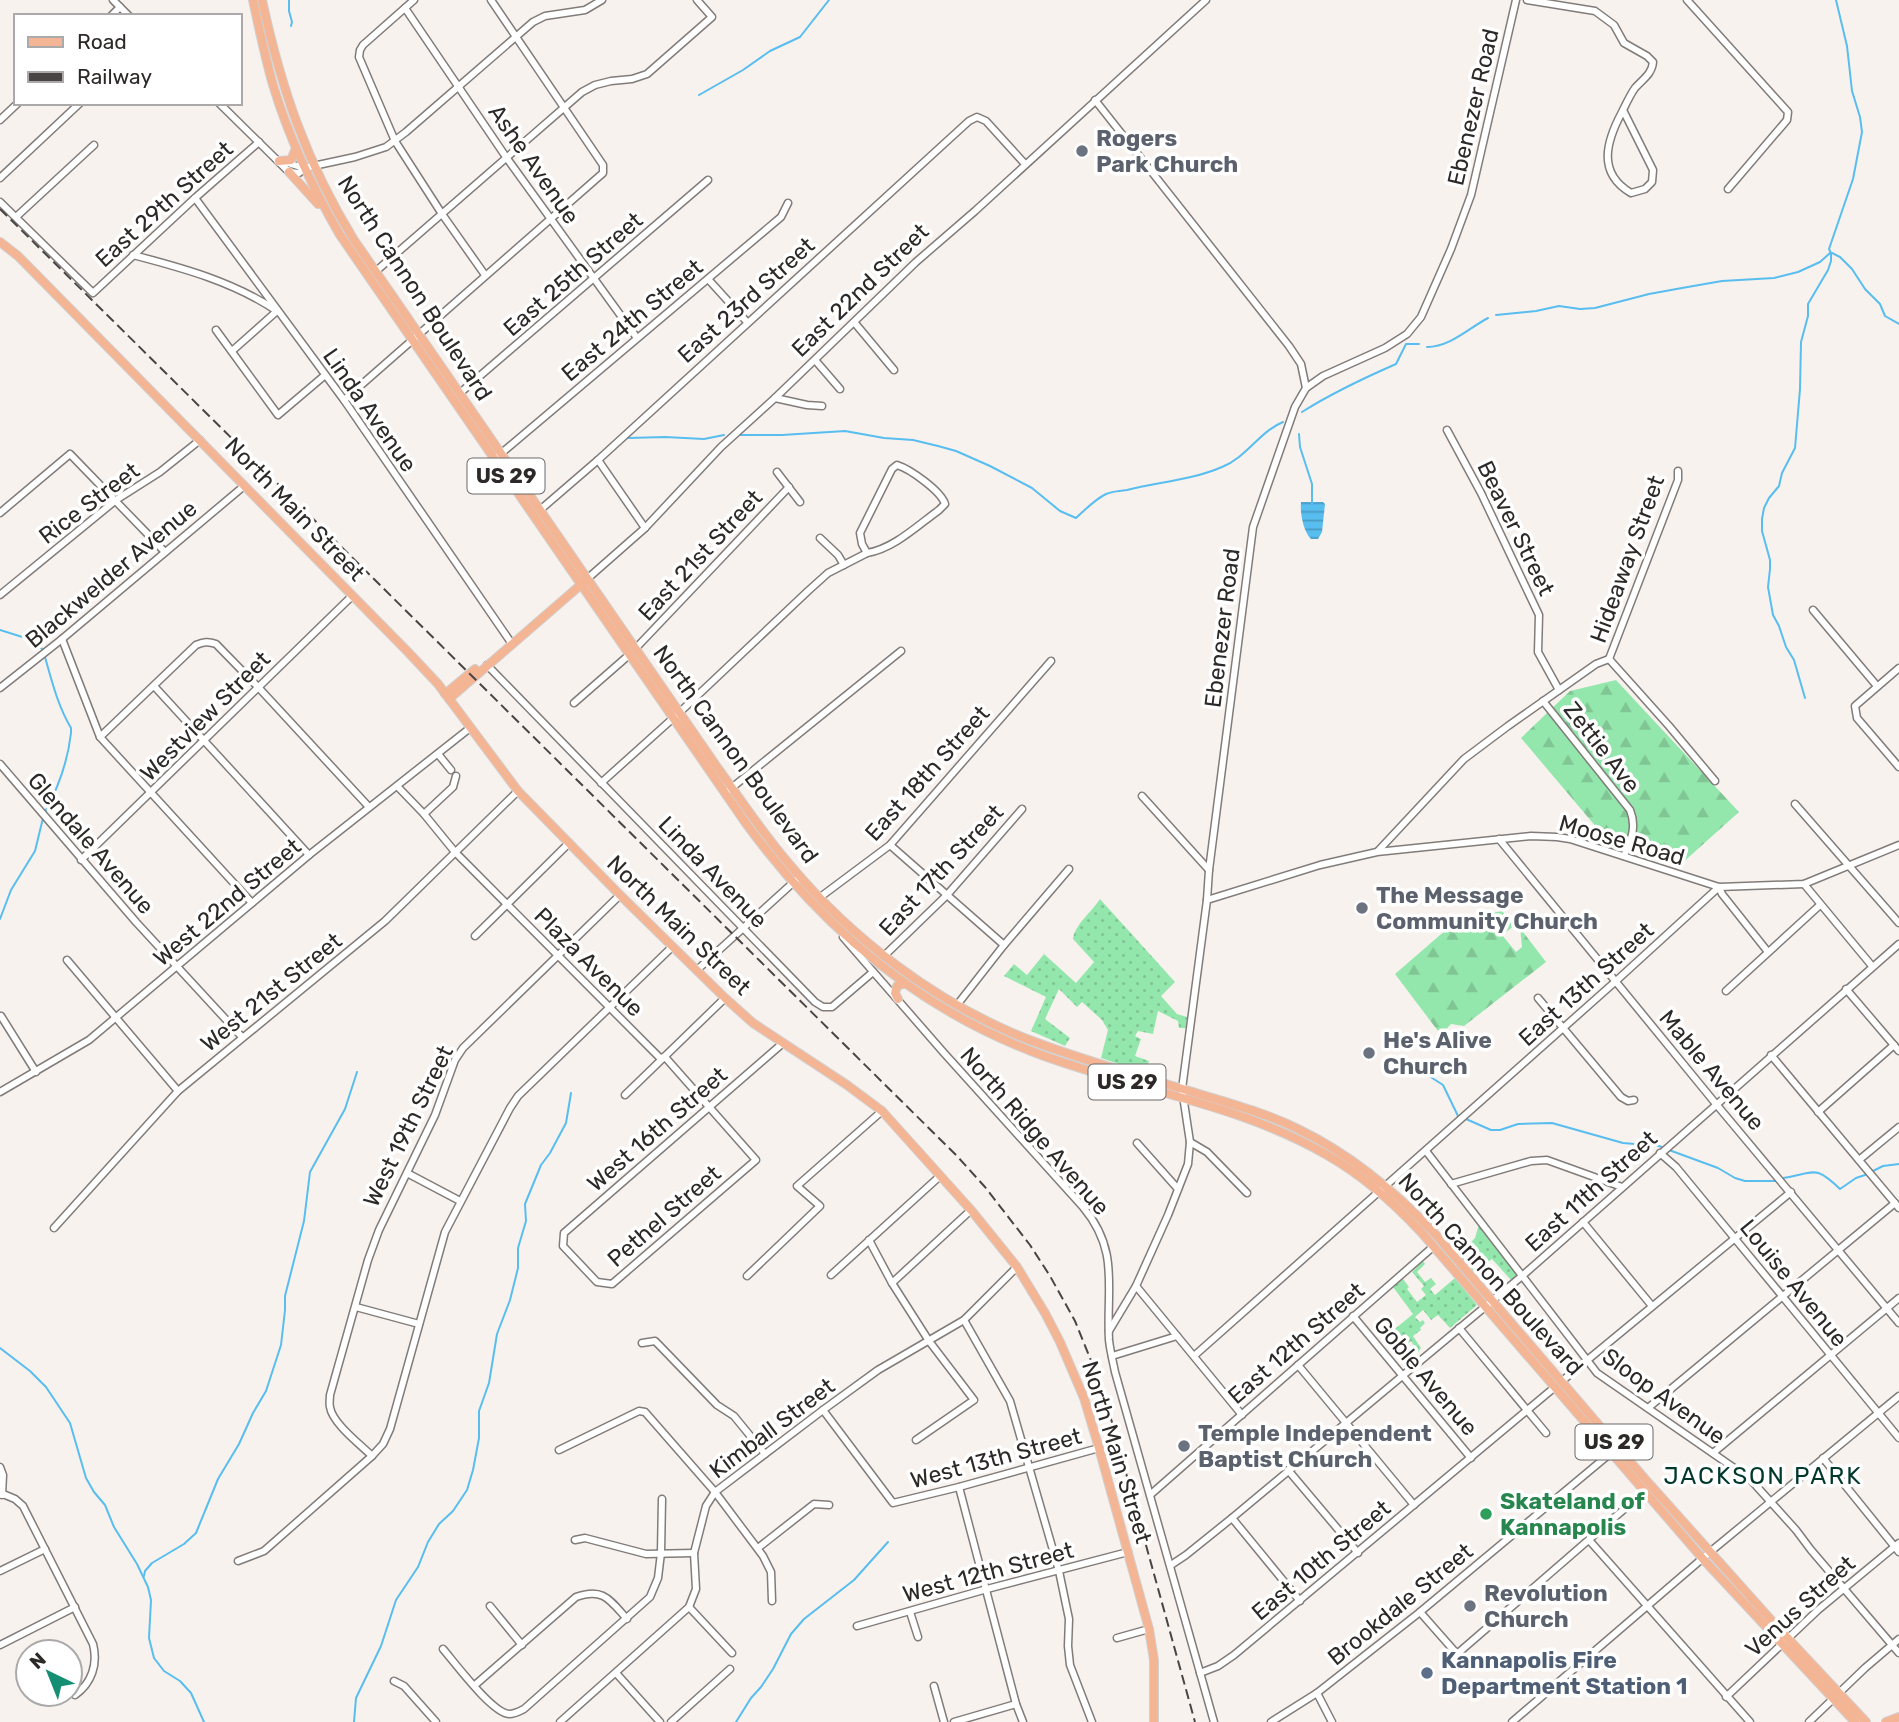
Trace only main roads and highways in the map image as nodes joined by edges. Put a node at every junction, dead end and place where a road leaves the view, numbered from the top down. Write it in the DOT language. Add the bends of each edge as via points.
graph roads {
  1 [pos="253,0"];
  2 [pos="262,0"];
  3 [pos="296,148"];
  4 [pos="279,161"];
  5 [pos="289,172"];
  6 [pos="329,217"];
  7 [pos="0,242"];
  8 [pos="416,338"];
  9 [pos="584,582"];
  10 [pos="510,642"];
  11 [pos="447,696"];
  12 [pos="676,715"];
  13 [pos="729,790"];
  14 [pos="905,983"];
  15 [pos="898,999"];
  16 [pos="1489,1304"];
  17 [pos="1558,1384"];
  18 [pos="1784,1641"];
  19 [pos="1836,1696"];
  20 [pos="1899,1717"];
  21 [pos="1154,1722"];
  22 [pos="1855,1722"];
  23 [pos="1866,1722"];
  24 [pos="1886,1722"];
  1 -- 3 [label="main road, North Cannon Boulevard / US 29" via="271,78"];
  2 -- 8 [label="main road, North Cannon Boulevard / US 29" via="286,95 314,167 345,226"];
  3 -- 4 [label="main road" via="292,160"];
  3 -- 6 [label="main road, North Cannon Boulevard / US 29"];
  5 -- 6 [label="main road"];
  6 -- 8 [label="main road, North Cannon Boulevard / US 29"];
  7 -- 11 [label="main road, North Main Street" via="28,265"];
  8 -- 9 [label="main road, North Cannon Boulevard / US 29" via="494,460"];
  8 -- 9 [label="main road, North Cannon Boulevard / US 29" via="460,393"];
  9 -- 10 [label="main road, East 22nd Street"];
  9 -- 12 [label="main road, North Cannon Boulevard / US 29" via="629,655"];
  9 -- 12 [label="main road, North Cannon Boulevard / US 29" via="636,648"];
  10 -- 11 [label="main road, East 22nd Street"];
  10 -- 11 [label="main road, East 22nd Street"];
  11 -- 21 [label="main road, North Main Street" via="519,791 620,895 753,1023 881,1111 1017,1267 1045,1312 1084,1398 1149,1629"];
  12 -- 13 [label="main road, North Cannon Boulevard / US 29"];
  13 -- 14 [label="main road, North Cannon Boulevard / US 29" via="762,845 793,883 834,925"];
  13 -- 16 [label="main road, North Cannon Boulevard / US 29" via="819,898 884,956 957,1005 1026,1039 1263,1114 1335,1149 1387,1186 1431,1229"];
  14 -- 15 [label="main road" via="897,986"];
  14 -- 16 [label="main road, North Cannon Boulevard / US 29" via="1017,1045 1258,1122 1304,1142 1379,1192"];
  16 -- 17 [label="main road, North Cannon Boulevard / US 29"];
  17 -- 18 [label="main road, North Cannon Boulevard / US 29"];
  17 -- 18 [label="main road, North Cannon Boulevard / US 29" via="1703,1559"];
  18 -- 19 [label="main road, North Cannon Boulevard / US 29"];
  19 -- 22 [label="main road, North Cannon Boulevard / US 29"];
  19 -- 23 [label="main road, North Cannon Boulevard / US 29"];
  20 -- 24 [label="main road"];
}
